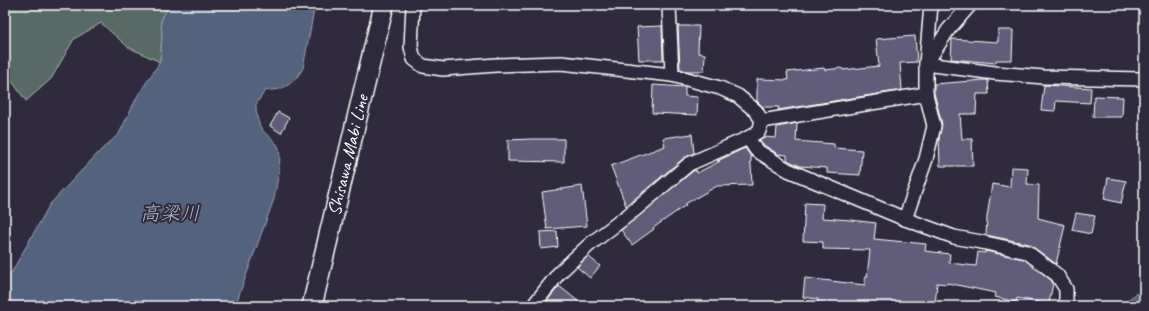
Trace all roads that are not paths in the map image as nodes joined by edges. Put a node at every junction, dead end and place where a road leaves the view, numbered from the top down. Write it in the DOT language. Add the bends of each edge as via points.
graph roads {
  1 [pos="384,5"];
  2 [pos="413,5"];
  3 [pos="669,5"];
  4 [pos="931,5"];
  5 [pos="970,5"];
  6 [pos="926,64"];
  7 [pos="672,75"];
  8 [pos="1144,79"];
  9 [pos="926,94"];
  10 [pos="762,121"];
  11 [pos="748,138"];
  12 [pos="906,219"];
  13 [pos="319,278"];
  14 [pos="312,306"];
  15 [pos="322,306"];
  16 [pos="533,306"];
  17 [pos="1066,306"];
  1 -- 13 [label="main road, Shisawa Mabi Line"];
  2 -- 7 [label="street" via="411,47 414,59 423,66 443,69 561,63"];
  3 -- 7 [label="street"];
  4 -- 6 [label="street"];
  5 -- 6 [label="street" via="948,30"];
  6 -- 8 [label="street" via="1043,77"];
  6 -- 9 [label="street"];
  7 -- 10 [label="street" via="720,88 738,96 756,111"];
  9 -- 10 [label="street"];
  9 -- 12 [label="street" via="934,126"];
  10 -- 11 [label="street" via="758,131"];
  11 -- 12 [label="street" via="756,150 788,170"];
  11 -- 16 [label="street" via="689,164 636,209 589,244 559,273"];
  12 -- 17 [label="street" via="954,237 1027,252 1057,274 1066,289"];
  13 -- 14 [label="main road, Shisawa Mabi Line"];
  13 -- 15 [label="street"];
}
